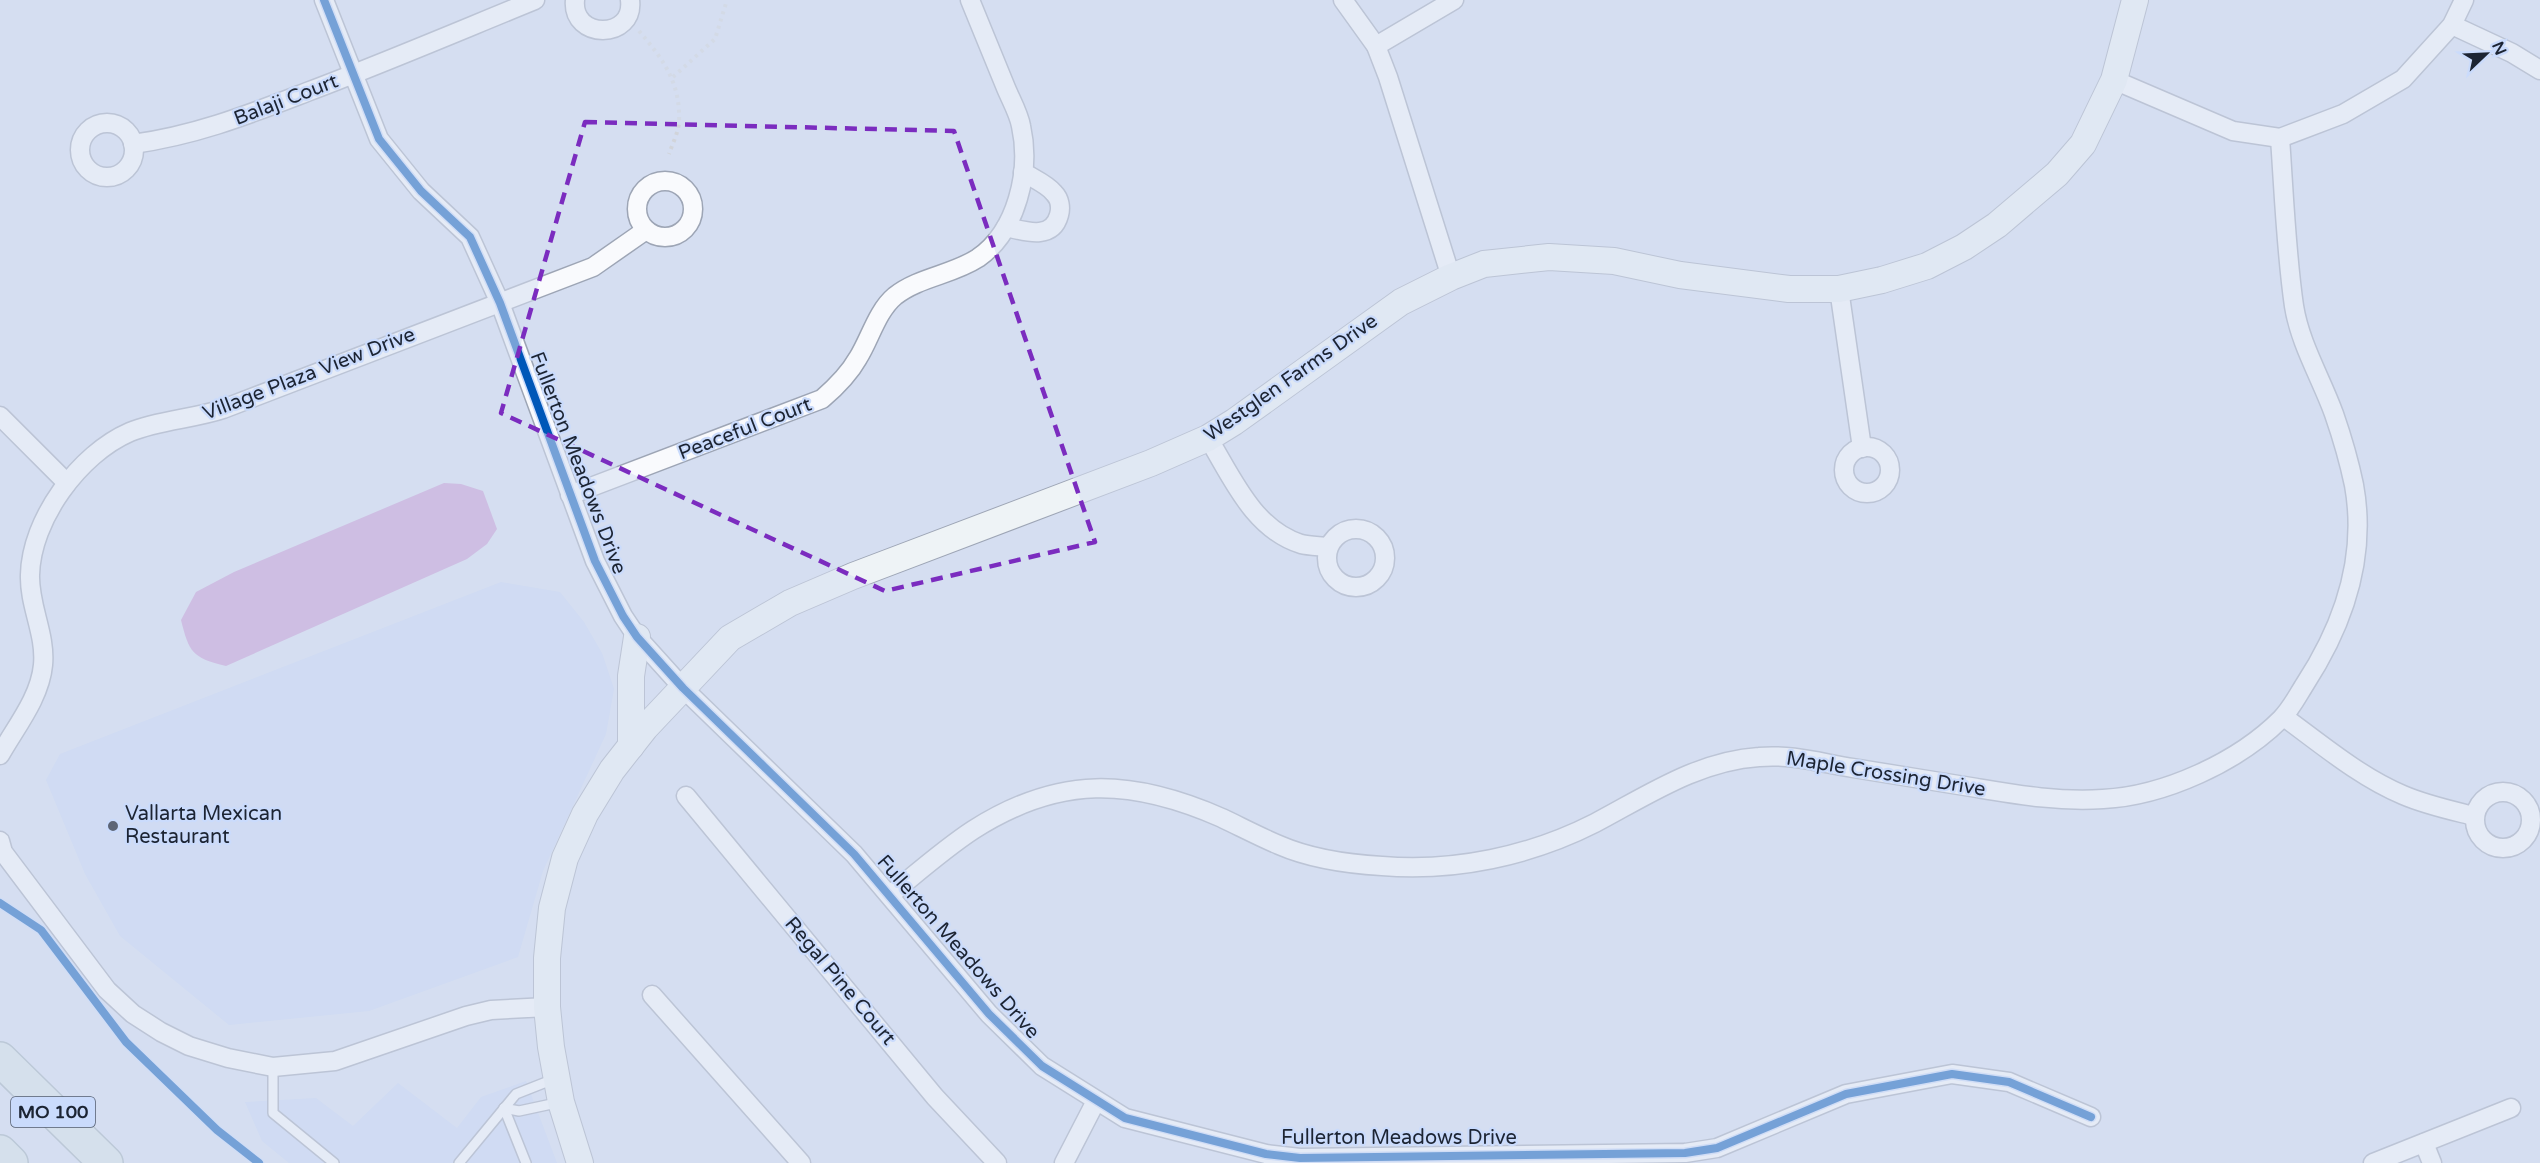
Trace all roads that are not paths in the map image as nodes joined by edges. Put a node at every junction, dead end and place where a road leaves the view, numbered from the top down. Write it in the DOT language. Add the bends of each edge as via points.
graph roads {
  1 [pos="324,0"];
  2 [pos="535,0"];
  3 [pos="575,0"];
  4 [pos="630,0"];
  5 [pos="970,0"];
  6 [pos="1343,0"];
  7 [pos="1454,0"];
  8 [pos="2135,0"];
  9 [pos="2464,0"];
  10 [pos="2452,25"];
  11 [pos="1376,46"];
  12 [pos="2540,70"];
  13 [pos="352,75"];
  14 [pos="2115,80"];
  15 [pos="2280,138"];
  16 [pos="133,144"];
  17 [pos="1023,172"];
  18 [pos="1006,226"];
  19 [pos="646,230"];
  20 [pos="1451,277"];
  21 [pos="1839,290"];
  22 [pos="500,303"];
  23 [pos="0,416"];
  24 [pos="1208,438"];
  25 [pos="1862,448"];
  26 [pos="67,483"];
  27 [pos="570,495"];
  28 [pos="1328,547"];
  29 [pos="637,637"];
  30 [pos="683,688"];
  31 [pos="2284,717"];
  32 [pos="631,746"];
  33 [pos="0,755"];
  34 [pos="686,796"];
  35 [pos="2474,816"];
  36 [pos="0,841"];
  37 [pos="890,895"];
  38 [pos="652,995"];
  39 [pos="547,1007"];
  40 [pos="0,1059"];
  41 [pos="273,1067"];
  42 [pos="559,1090"];
  43 [pos="1096,1101"];
  44 [pos="504,1108"];
  45 [pos="2511,1108"];
  46 [pos="2091,1117"];
  47 [pos="2424,1143"];
  48 [pos="0,1152"];
  49 [pos="11,1163"];
  50 [pos="106,1163"];
  51 [pos="334,1163"];
  52 [pos="459,1163"];
  53 [pos="526,1163"];
  54 [pos="580,1163"];
  55 [pos="801,1163"];
  56 [pos="997,1163"];
  57 [pos="1064,1163"];
  58 [pos="2373,1163"];
  59 [pos="2432,1163"];
  1 -- 13 [label="street, Fullerton Meadows Drive"];
  2 -- 13 [label="street, Balaji Court"];
  3 -- 4 [label="street" via="576,14 582,23 603,32 622,24 629,15"];
  5 -- 17 [label="street, Peaceful Court" via="1021,125"];
  6 -- 11 [label="street"];
  7 -- 11 [label="street"];
  8 -- 14 [label="street, Westglen Farms Drive"];
  9 -- 10 [label="street"];
  10 -- 12 [label="street"];
  10 -- 15 [label="street" via="2403,79 2343,114"];
  11 -- 20 [label="street" via="1389,76"];
  13 -- 16 [label="street, Balaji Court" via="214,127"];
  13 -- 22 [label="street, Fullerton Meadows Drive" via="380,139 421,191 470,237"];
  14 -- 15 [label="street" via="2233,131"];
  14 -- 21 [label="street, Westglen Farms Drive" via="2083,144 2057,174 1997,225 1927,266"];
  15 -- 31 [label="street, Maple Crossing Drive" via="2294,306 2350,466 2356,524 2356,557 2340,620 2322,658"];
  17 -- 18 [label="street, Peaceful Court"];
  17 -- 18 [label="street" via="1054,192 1060,214 1057,222 1044,232"];
  18 -- 27 [label="street, Peaceful Court" via="979,257 895,297 882,312 857,360 822,399"];
  19 -- 22 [label="street, Village Plaza View Drive" via="593,267"];
  20 -- 21 [label="street, Westglen Farms Drive" via="1484,264 1549,257 1614,261 1680,275 1789,289"];
  20 -- 24 [label="street, Westglen Farms Drive" via="1401,302"];
  21 -- 25 [label="street"];
  22 -- 26 [label="street, Village Plaza View Drive" via="223,409 129,432 81,467"];
  22 -- 27 [label="street, Fullerton Meadows Drive"];
  23 -- 26 [label="street"];
  24 -- 28 [label="street" via="1265,524 1301,544"];
  24 -- 30 [label="street, Westglen Farms Drive" via="790,603 730,638"];
  26 -- 33 [label="street, Village Plaza View Drive" via="43,519 30,574 43,665 31,702"];
  27 -- 29 [label="street, Fullerton Meadows Drive" via="594,561"];
  29 -- 30 [label="street, Fullerton Meadows Drive"];
  29 -- 32 [label="street" via="631,676"];
  30 -- 32 [label="street, Westglen Farms Drive"];
  30 -- 37 [label="street, Fullerton Meadows Drive"];
  31 -- 35 [label="street" via="2361,773 2402,795"];
  31 -- 37 [label="street, Maple Crossing Drive" via="2222,764 2137,795 2102,799 2043,798 1799,756 1721,761 1669,783 1589,826 1530,850 1455,866 1418,869 1330,861 1283,847 1177,800 1082,787 1041,796 1001,813"];
  32 -- 39 [label="street, Westglen Farms Drive" via="585,814 565,858 552,908"];
  34 -- 56 [label="street, Regal Pine Court" via="935,1097"];
  36 -- 41 [label="street" via="3,852 59,929 107,990 133,1014 189,1046"];
  37 -- 43 [label="street, Fullerton Meadows Drive" via="989,1014 1042,1066"];
  38 -- 55 [label="street"];
  39 -- 41 [label="street" via="491,1010 334,1061"];
  39 -- 42 [label="street, Westglen Farms Drive"];
  40 -- 50 [label="highway, MO 100"];
  41 -- 51 [label="lane" via="273,1113"];
  42 -- 44 [label="lane" via="519,1111"];
  42 -- 44 [label="lane" via="516,1094"];
  42 -- 54 [label="street, Westglen Farms Drive"];
  43 -- 46 [label="street, Fullerton Meadows Drive" via="1125,1118 1266,1154 1300,1158 1685,1153 1717,1148 1846,1094 1952,1074 2009,1082"];
  43 -- 57 [label="street"];
  44 -- 52 [label="lane"];
  44 -- 53 [label="lane"];
  45 -- 47 [label="street"];
  47 -- 58 [label="street"];
  47 -- 59 [label="street"];
  48 -- 49 [label="highway, MO 100"];
}
